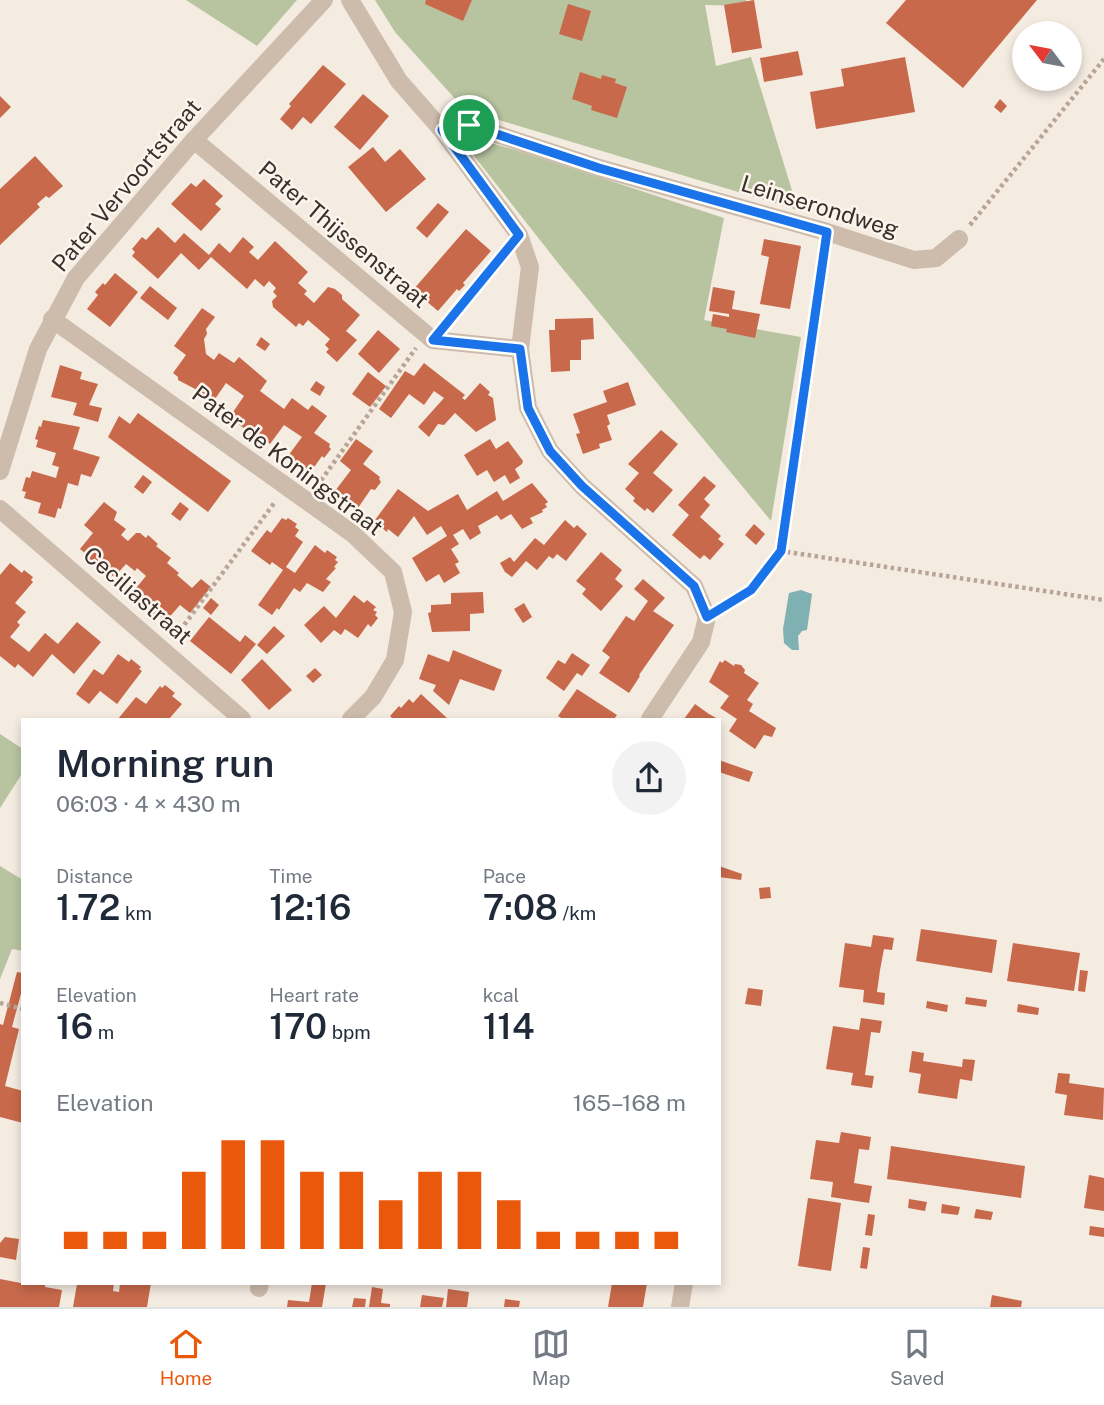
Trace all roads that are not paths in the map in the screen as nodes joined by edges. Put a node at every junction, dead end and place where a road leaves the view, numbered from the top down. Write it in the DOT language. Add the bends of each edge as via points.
graph roads {
  1 [pos="324,0"];
  2 [pos="350,0"];
  3 [pos="442,130"];
  4 [pos="194,140"];
  5 [pos="958,239"];
  6 [pos="52,319"];
  7 [pos="520,349"];
  8 [pos="0,471"];
  9 [pos="0,509"];
  10 [pos="241,718"];
  11 [pos="352,718"];
  12 [pos="651,718"];
  13 [pos="684,1285"];
  14 [pos="680,1307"];
  1 -- 4 [label="street, Pater Vervoortstraat"];
  2 -- 3 [label="street" via="398,81"];
  3 -- 5 [label="street, Leinserondweg" via="469,125 914,260 936,258"];
  3 -- 7 [label="street" via="519,235 530,267"];
  4 -- 6 [label="street, Pater Vervoortstraat" via="76,278"];
  4 -- 7 [label="street, Pater Thijssenstraat" via="430,337"];
  6 -- 8 [label="street, Pater Vervoortstraat" via="38,349"];
  6 -- 11 [label="street, Pater de Koningstraat" via="353,534 393,572 403,612 395,660 373,697"];
  7 -- 12 [label="street" via="528,408 550,451 582,486 694,586 707,617 701,642"];
  9 -- 10 [label="street, Ceciliastraat"];
  13 -- 14 [label="street"];
}
